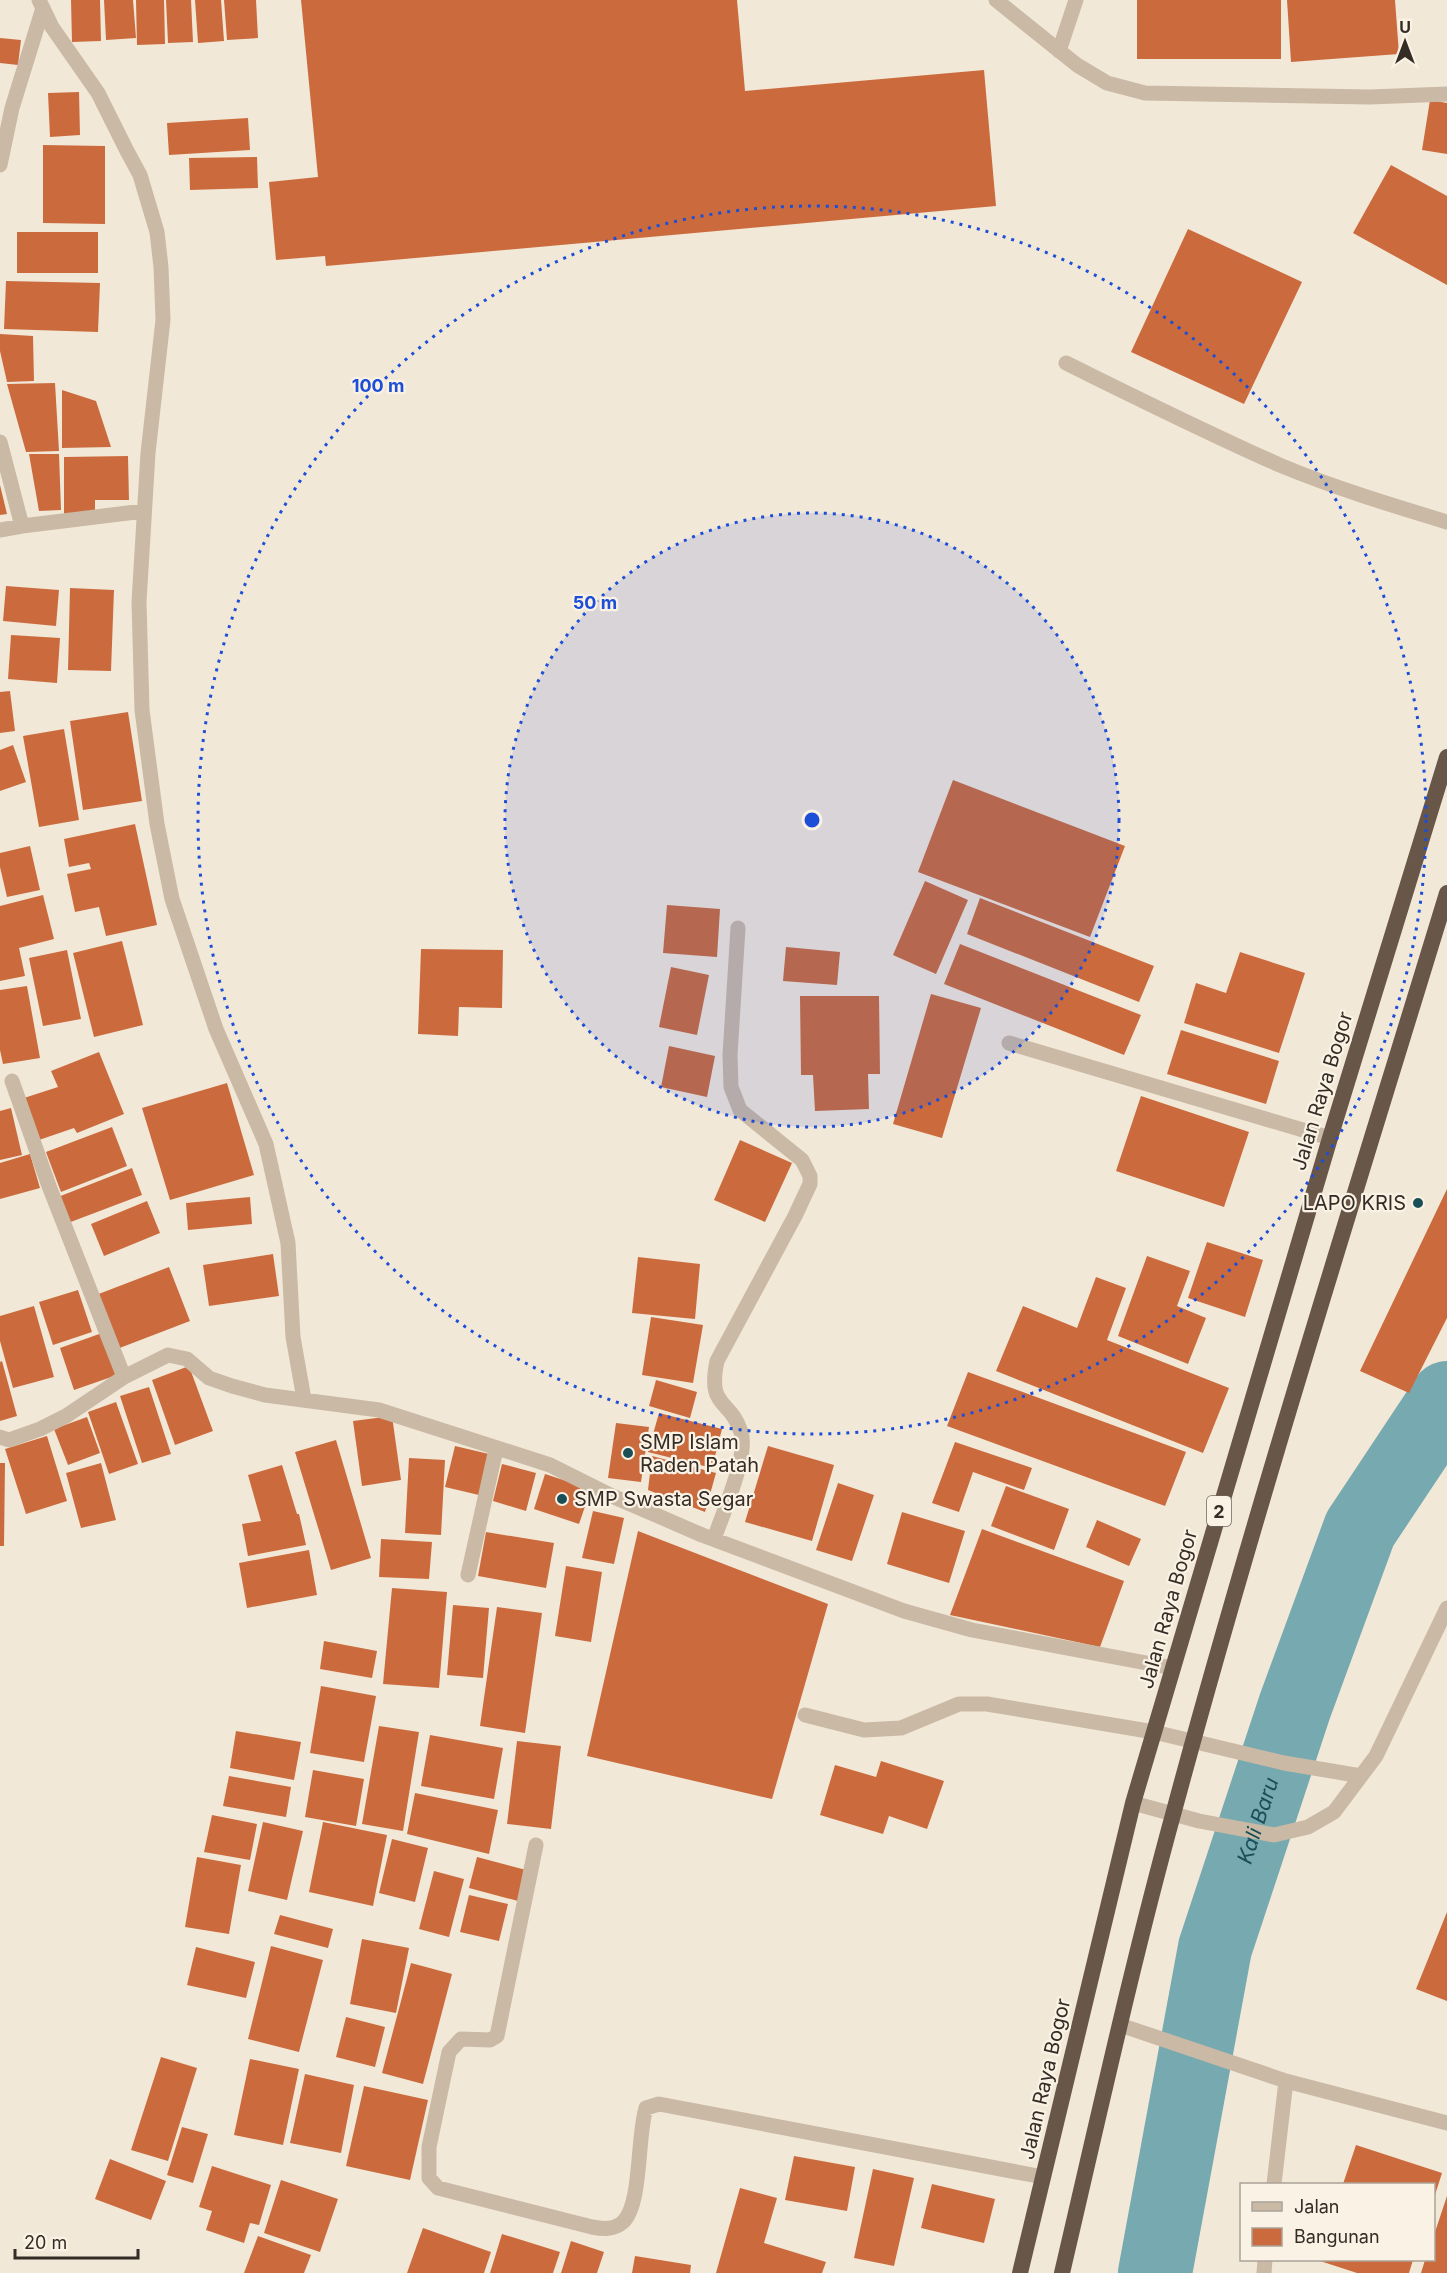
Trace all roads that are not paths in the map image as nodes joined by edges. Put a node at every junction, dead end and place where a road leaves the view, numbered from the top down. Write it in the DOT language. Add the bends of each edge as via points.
graph roads {
  1 [pos="996,0"];
  2 [pos="1076,0"];
  3 [pos="41,4"];
  4 [pos="1059,51"];
  5 [pos="1447,94"];
  6 [pos="0,165"];
  7 [pos="1066,363"];
  8 [pos="0,442"];
  9 [pos="144,512"];
  10 [pos="1447,522"];
  11 [pos="21,526"];
  12 [pos="0,531"];
  13 [pos="1447,757"];
  14 [pos="1447,893"];
  15 [pos="738,928"];
  16 [pos="1009,1043"];
  17 [pos="12,1081"];
  18 [pos="1329,1138"];
  19 [pos="124,1377"];
  20 [pos="304,1400"];
  21 [pos="0,1437"];
  22 [pos="496,1449"];
  23 [pos="714,1539"];
  24 [pos="468,1575"];
  25 [pos="1447,1608"];
  26 [pos="1173,1668"];
  27 [pos="805,1714"];
  28 [pos="1154,1732"];
  29 [pos="1193,1741"];
  30 [pos="1361,1776"];
  31 [pos="1133,1803"];
  32 [pos="1173,1814"];
  33 [pos="536,1845"];
  34 [pos="1120,2025"];
  35 [pos="1286,2081"];
  36 [pos="1447,2123"];
  37 [pos="1043,2177"];
  38 [pos="1274,2183"];
  39 [pos="1020,2273"];
  40 [pos="1062,2273"];
  1 -- 4 [label="street"];
  2 -- 4 [label="street"];
  3 -- 6 [label="street"];
  3 -- 9 [label="street" via="52,27 98,93 123,141 140,176 157,232 164,320"];
  4 -- 5 [label="street" via="1107,83 1146,93 1370,97"];
  7 -- 10 [label="street" via="1283,466 1338,488"];
  8 -- 11 [label="street"];
  9 -- 11 [label="street"];
  9 -- 20 [label="street" via="139,602 142,710 157,824 172,899 216,1029 266,1144 288,1243 293,1337"];
  11 -- 12 [label="street"];
  13 -- 18 [label="highway, Jalan Raya Bogor / 2"];
  14 -- 29 [label="highway, 2"];
  15 -- 23 [label="street" via="730,1087 740,1110 802,1160 810,1184 717,1362 715,1391 742,1433 742,1451"];
  16 -- 18 [label="street"];
  17 -- 19 [label="street"];
  18 -- 26 [label="highway, Jalan Raya Bogor / 2"];
  19 -- 20 [label="street" via="168,1355 187,1359 209,1378 232,1386"];
  19 -- 21 [label="street" via="40,1429 9,1440"];
  20 -- 22 [label="street" via="379,1410"];
  22 -- 23 [label="street" via="550,1465"];
  22 -- 24 [label="street"];
  23 -- 26 [label="street" via="904,1611 972,1630"];
  25 -- 30 [label="street" via="1376,1756"];
  26 -- 28 [label="highway, Jalan Raya Bogor / 2"];
  27 -- 28 [label="street" via="864,1730 901,1728 959,1704 987,1704"];
  28 -- 29 [label="street"];
  28 -- 31 [label="highway, Jalan Raya Bogor / 2"];
  29 -- 30 [label="street"];
  29 -- 32 [label="highway, 2"];
  30 -- 32 [label="street" via="1334,1812 1308,1827 1274,1835"];
  31 -- 32 [label="street"];
  31 -- 37 [label="highway, Jalan Raya Bogor / 2"];
  32 -- 34 [label="highway, 2"];
  33 -- 37 [label="street" via="497,2036 490,2040 461,2039 449,2052 428,2154 429,2178 438,2188 592,2227 614,2228 630,2213 646,2108 658,2104"];
  34 -- 35 [label="street"];
  34 -- 40 [label="highway, 2"];
  35 -- 36 [label="street"];
  35 -- 38 [label="street"];
  37 -- 39 [label="highway, Jalan Raya Bogor / 2"];
}
